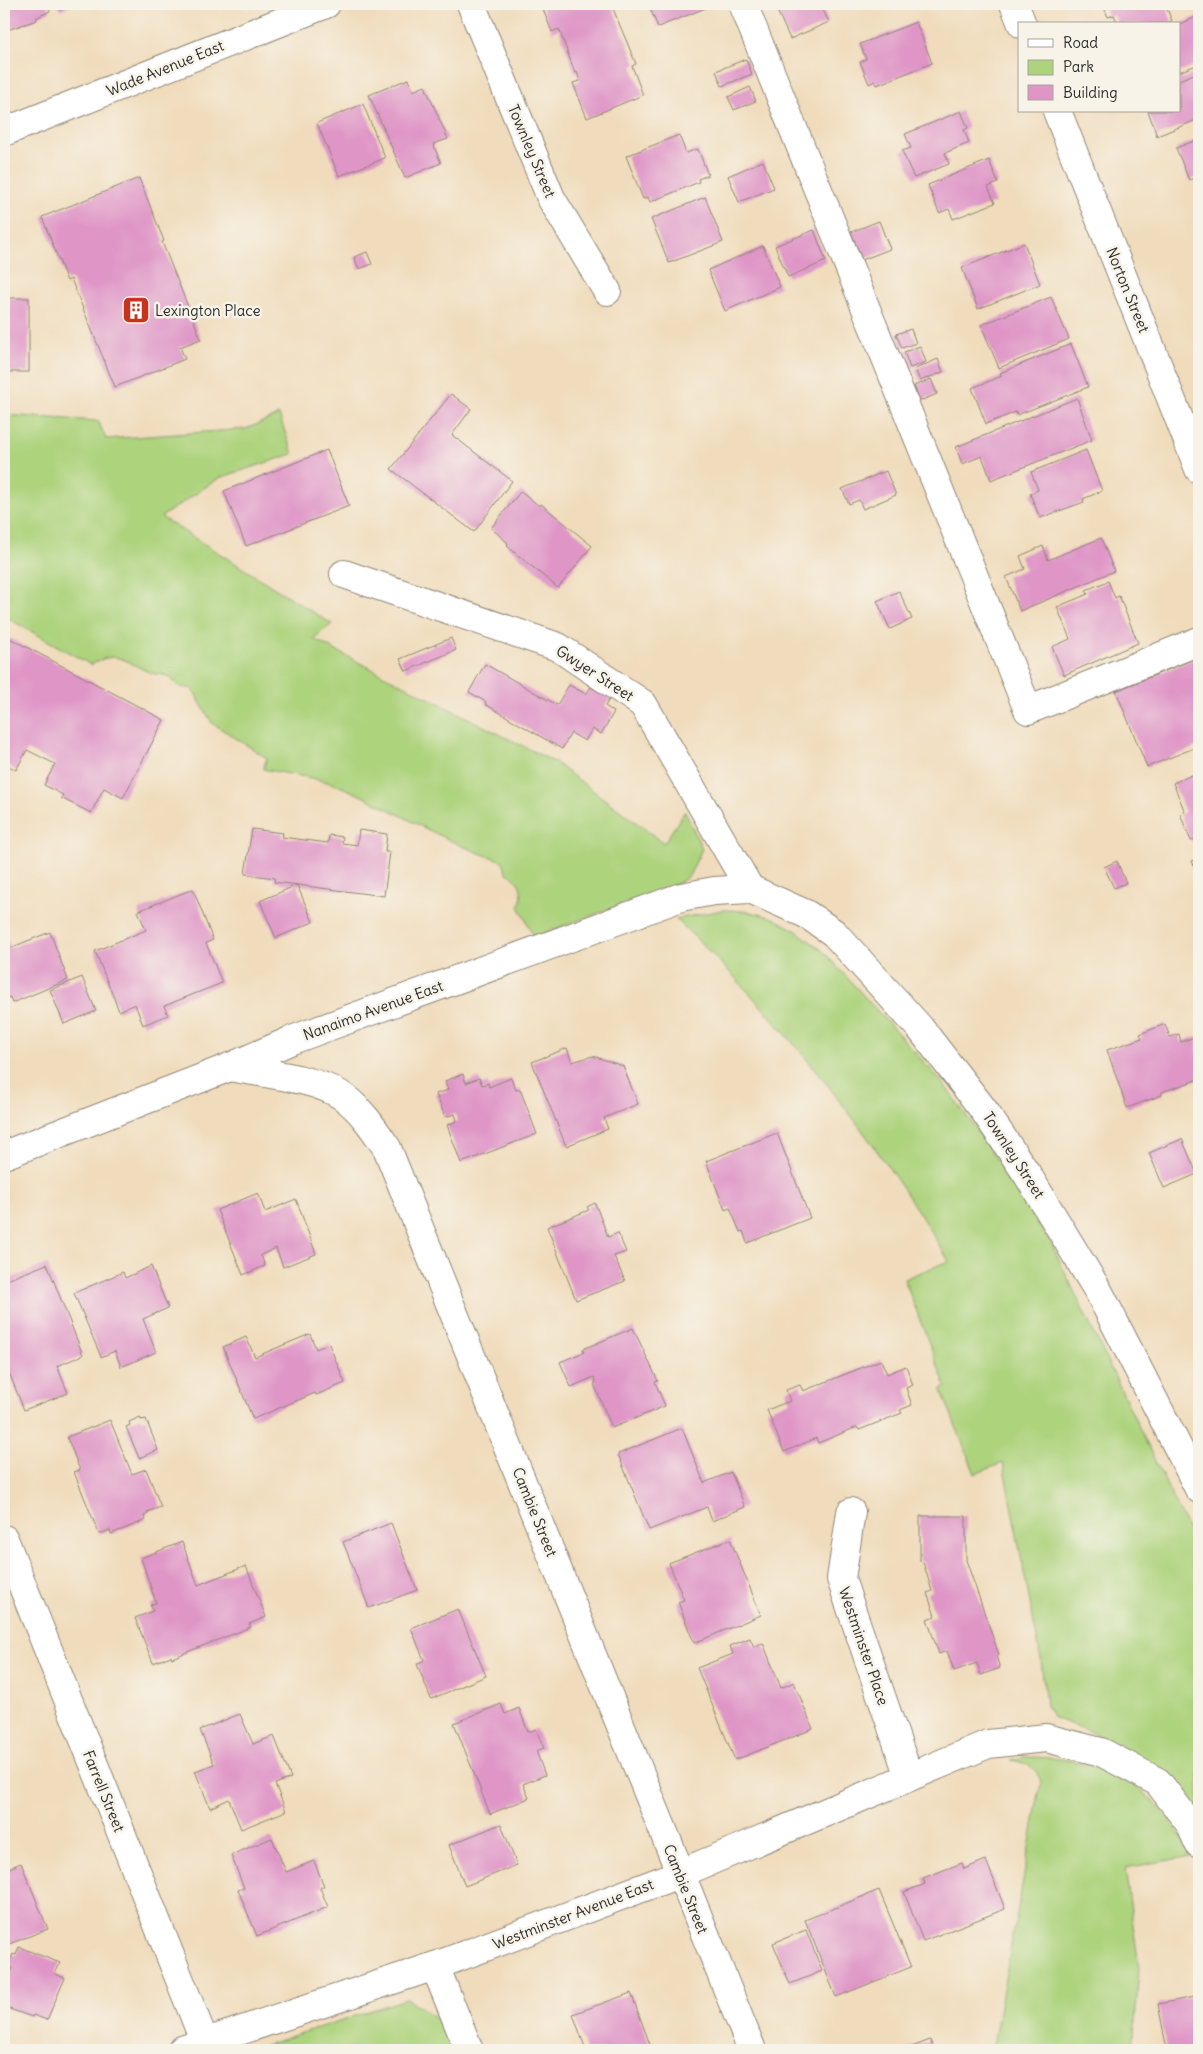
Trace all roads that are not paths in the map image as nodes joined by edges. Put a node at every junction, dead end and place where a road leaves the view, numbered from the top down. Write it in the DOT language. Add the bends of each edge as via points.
graph roads {
  1 [pos="326,4"];
  2 [pos="471,4"];
  3 [pos="743,4"];
  4 [pos="1014,4"];
  5 [pos="1021,22"];
  6 [pos="1057,112"];
  7 [pos="4,132"];
  8 [pos="607,291"];
  9 [pos="1199,469"];
  10 [pos="344,574"];
  11 [pos="1199,641"];
  12 [pos="750,889"];
  13 [pos="230,1067"];
  14 [pos="4,1155"];
  15 [pos="1199,1489"];
  16 [pos="851,1512"];
  17 [pos="4,1539"];
  18 [pos="909,1777"];
  19 [pos="1199,1844"];
  20 [pos="679,1874"];
  21 [pos="436,1966"];
  22 [pos="194,2046"];
  23 [pos="469,2050"];
  24 [pos="752,2050"];
  1 -- 7 [label="street, Wade Avenue East"];
  2 -- 8 [label="street, Townley Street" via="551,198"];
  3 -- 11 [label="street" via="1028,710"];
  4 -- 5 [label="street"];
  6 -- 9 [label="street, Norton Street"];
  10 -- 12 [label="street, Gwyer Street" via="558,647 642,704"];
  12 -- 13 [label="street, Nanaimo Avenue East" via="680,897 292,1040"];
  12 -- 15 [label="street, Townley Street" via="806,914 834,933 920,1028 983,1109 1100,1294"];
  13 -- 14 [label="street, Nanaimo Avenue East"];
  13 -- 20 [label="street, Cambie Street" via="326,1087 359,1110 386,1148"];
  16 -- 18 [label="street, Westminster Place" via="840,1579"];
  17 -- 22 [label="street, Farrell Street"];
  18 -- 19 [label="street, Westminster Avenue East" via="988,1744 1046,1738 1101,1752 1158,1782 1190,1824"];
  18 -- 20 [label="street, Westminster Avenue East"];
  20 -- 21 [label="street, Westminster Avenue East"];
  20 -- 24 [label="street, Cambie Street"];
  21 -- 22 [label="street, Westminster Avenue East"];
  21 -- 23 [label="street"];
}
